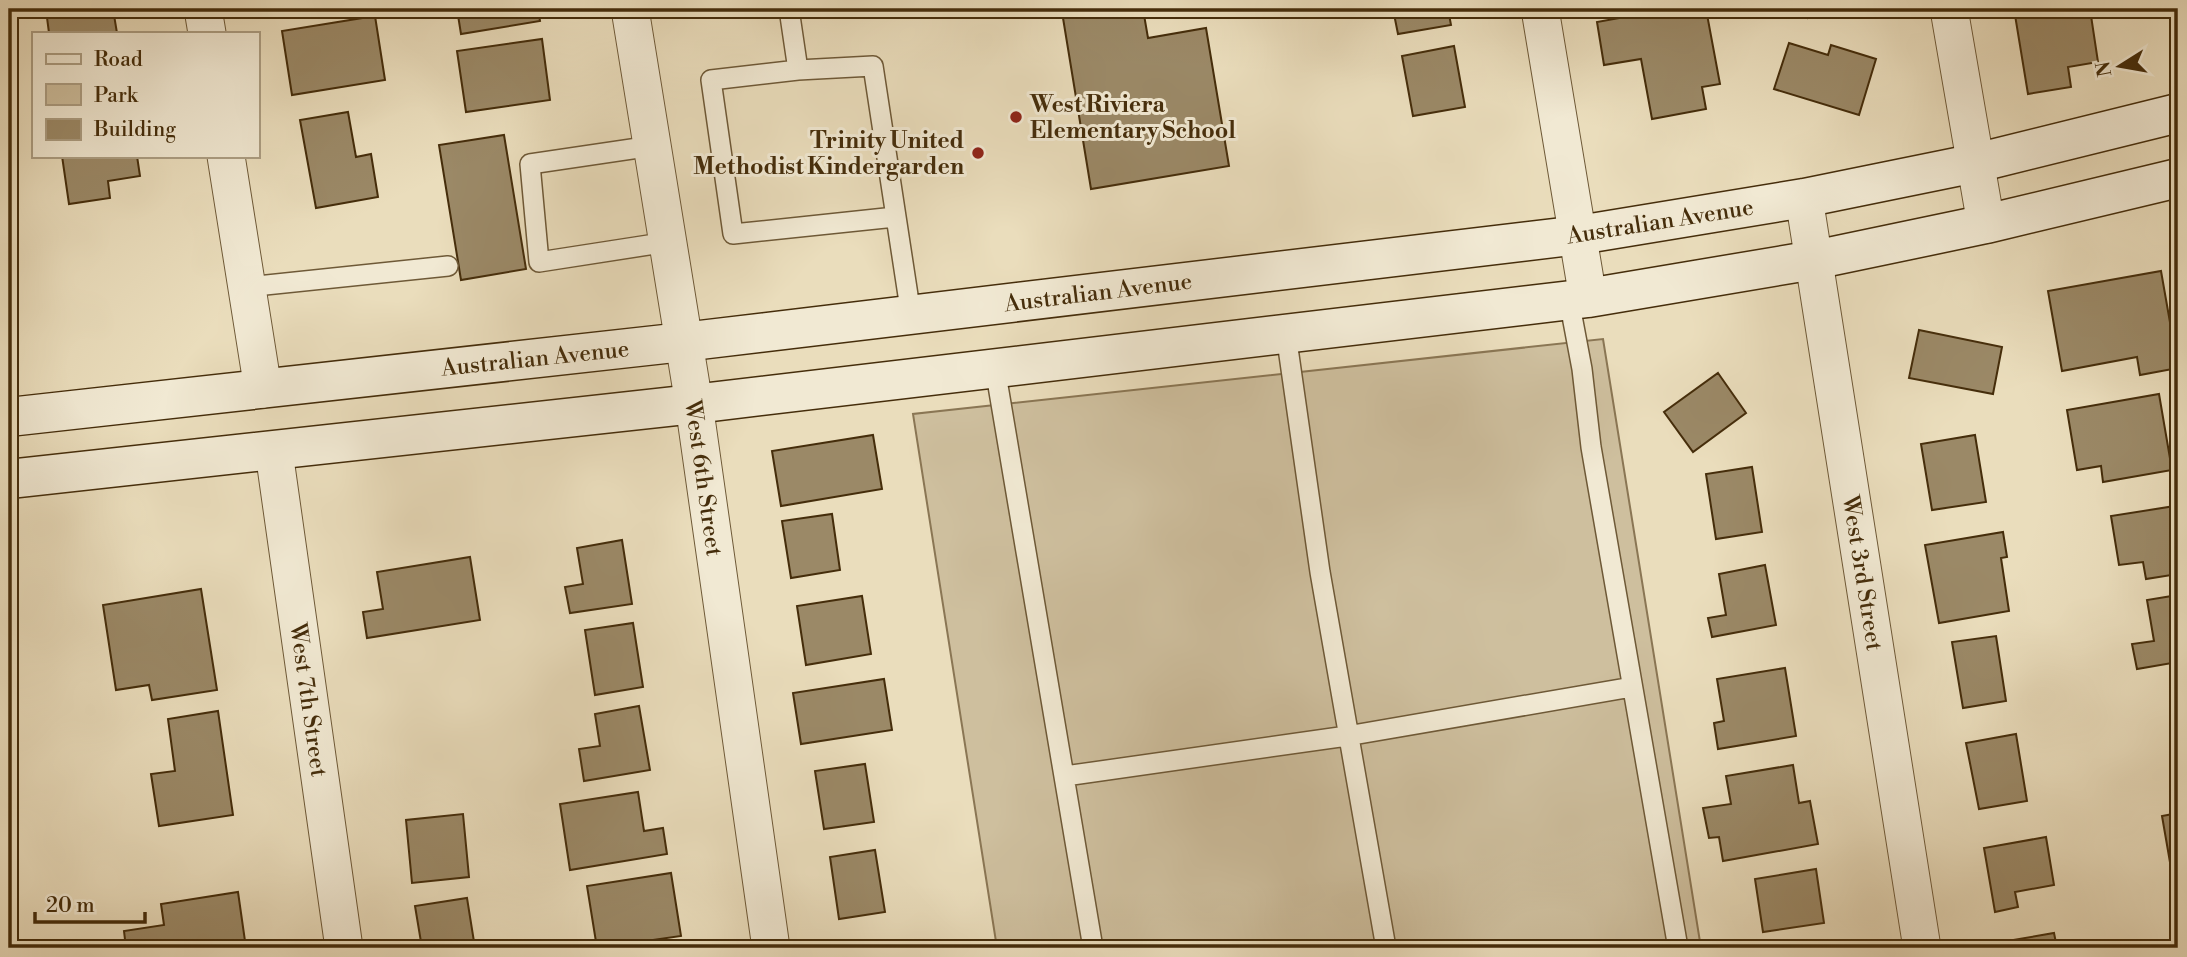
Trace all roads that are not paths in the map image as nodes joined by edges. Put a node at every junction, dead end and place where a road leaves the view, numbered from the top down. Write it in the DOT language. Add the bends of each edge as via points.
graph roads {
  1 [pos="203,9"];
  2 [pos="630,9"];
  3 [pos="789,9"];
  4 [pos="1541,9"];
  5 [pos="1949,9"];
  6 [pos="207,32"];
  7 [pos="798,70"];
  8 [pos="2178,113"];
  9 [pos="652,146"];
  10 [pos="226,158"];
  11 [pos="1976,163"];
  12 [pos="2178,178"];
  13 [pos="1804,198"];
  14 [pos="895,217"];
  15 [pos="1986,224"];
  16 [pos="1579,235"];
  17 [pos="668,242"];
  18 [pos="1814,260"];
  19 [pos="448,266"];
  20 [pos="247,287"];
  21 [pos="1578,299"];
  22 [pos="911,315"];
  23 [pos="1286,334"];
  24 [pos="683,342"];
  25 [pos="995,368"];
  26 [pos="263,388"];
  27 [pos="694,404"];
  28 [pos="9,417"];
  29 [pos="274,452"];
  30 [pos="9,480"];
  31 [pos="1632,687"];
  32 [pos="1347,736"];
  33 [pos="1065,776"];
  34 [pos="344,948"];
  35 [pos="771,948"];
  36 [pos="1093,948"];
  37 [pos="1386,948"];
  38 [pos="1678,948"];
  39 [pos="1922,948"];
  1 -- 6 [label="street"];
  2 -- 9 [label="street, West 6th Street"];
  3 -- 7 [label="lane"];
  4 -- 16 [label="street"];
  5 -- 11 [label="street"];
  7 -- 14 [label="lane" via="873,66"];
  7 -- 14 [label="lane" via="711,80 733,234"];
  8 -- 11 [label="main road, Australian Avenue"];
  9 -- 17 [label="street, West 6th Street"];
  9 -- 17 [label="lane" via="530,164 539,262"];
  10 -- 20 [label="street"];
  11 -- 13 [label="main road, Australian Avenue"];
  11 -- 15 [label="street"];
  12 -- 15 [label="main road"];
  13 -- 16 [label="main road, Australian Avenue"];
  13 -- 18 [label="street, West 3rd Street"];
  14 -- 22 [label="lane"];
  15 -- 18 [label="main road"];
  16 -- 21 [label="street"];
  16 -- 22 [label="main road, Australian Avenue"];
  17 -- 24 [label="street, West 6th Street"];
  18 -- 21 [label="main road"];
  18 -- 39 [label="street, West 3rd Street"];
  19 -- 20 [label="lane"];
  20 -- 26 [label="street"];
  21 -- 23 [label="main road"];
  21 -- 31 [label="lane" via="1591,447"];
  22 -- 24 [label="main road, Australian Avenue"];
  23 -- 25 [label="main road"];
  23 -- 32 [label="lane"];
  24 -- 26 [label="main road, Australian Avenue"];
  24 -- 27 [label="street, West 6th Street"];
  25 -- 27 [label="main road"];
  25 -- 33 [label="lane"];
  26 -- 28 [label="main road, Australian Avenue"];
  27 -- 29 [label="main road"];
  27 -- 35 [label="street, West 6th Street"];
  29 -- 30 [label="main road"];
  29 -- 34 [label="street, West 7th Street"];
  31 -- 32 [label="lane"];
  31 -- 38 [label="lane"];
  32 -- 33 [label="lane"];
  32 -- 37 [label="lane"];
  33 -- 36 [label="lane"];
}
